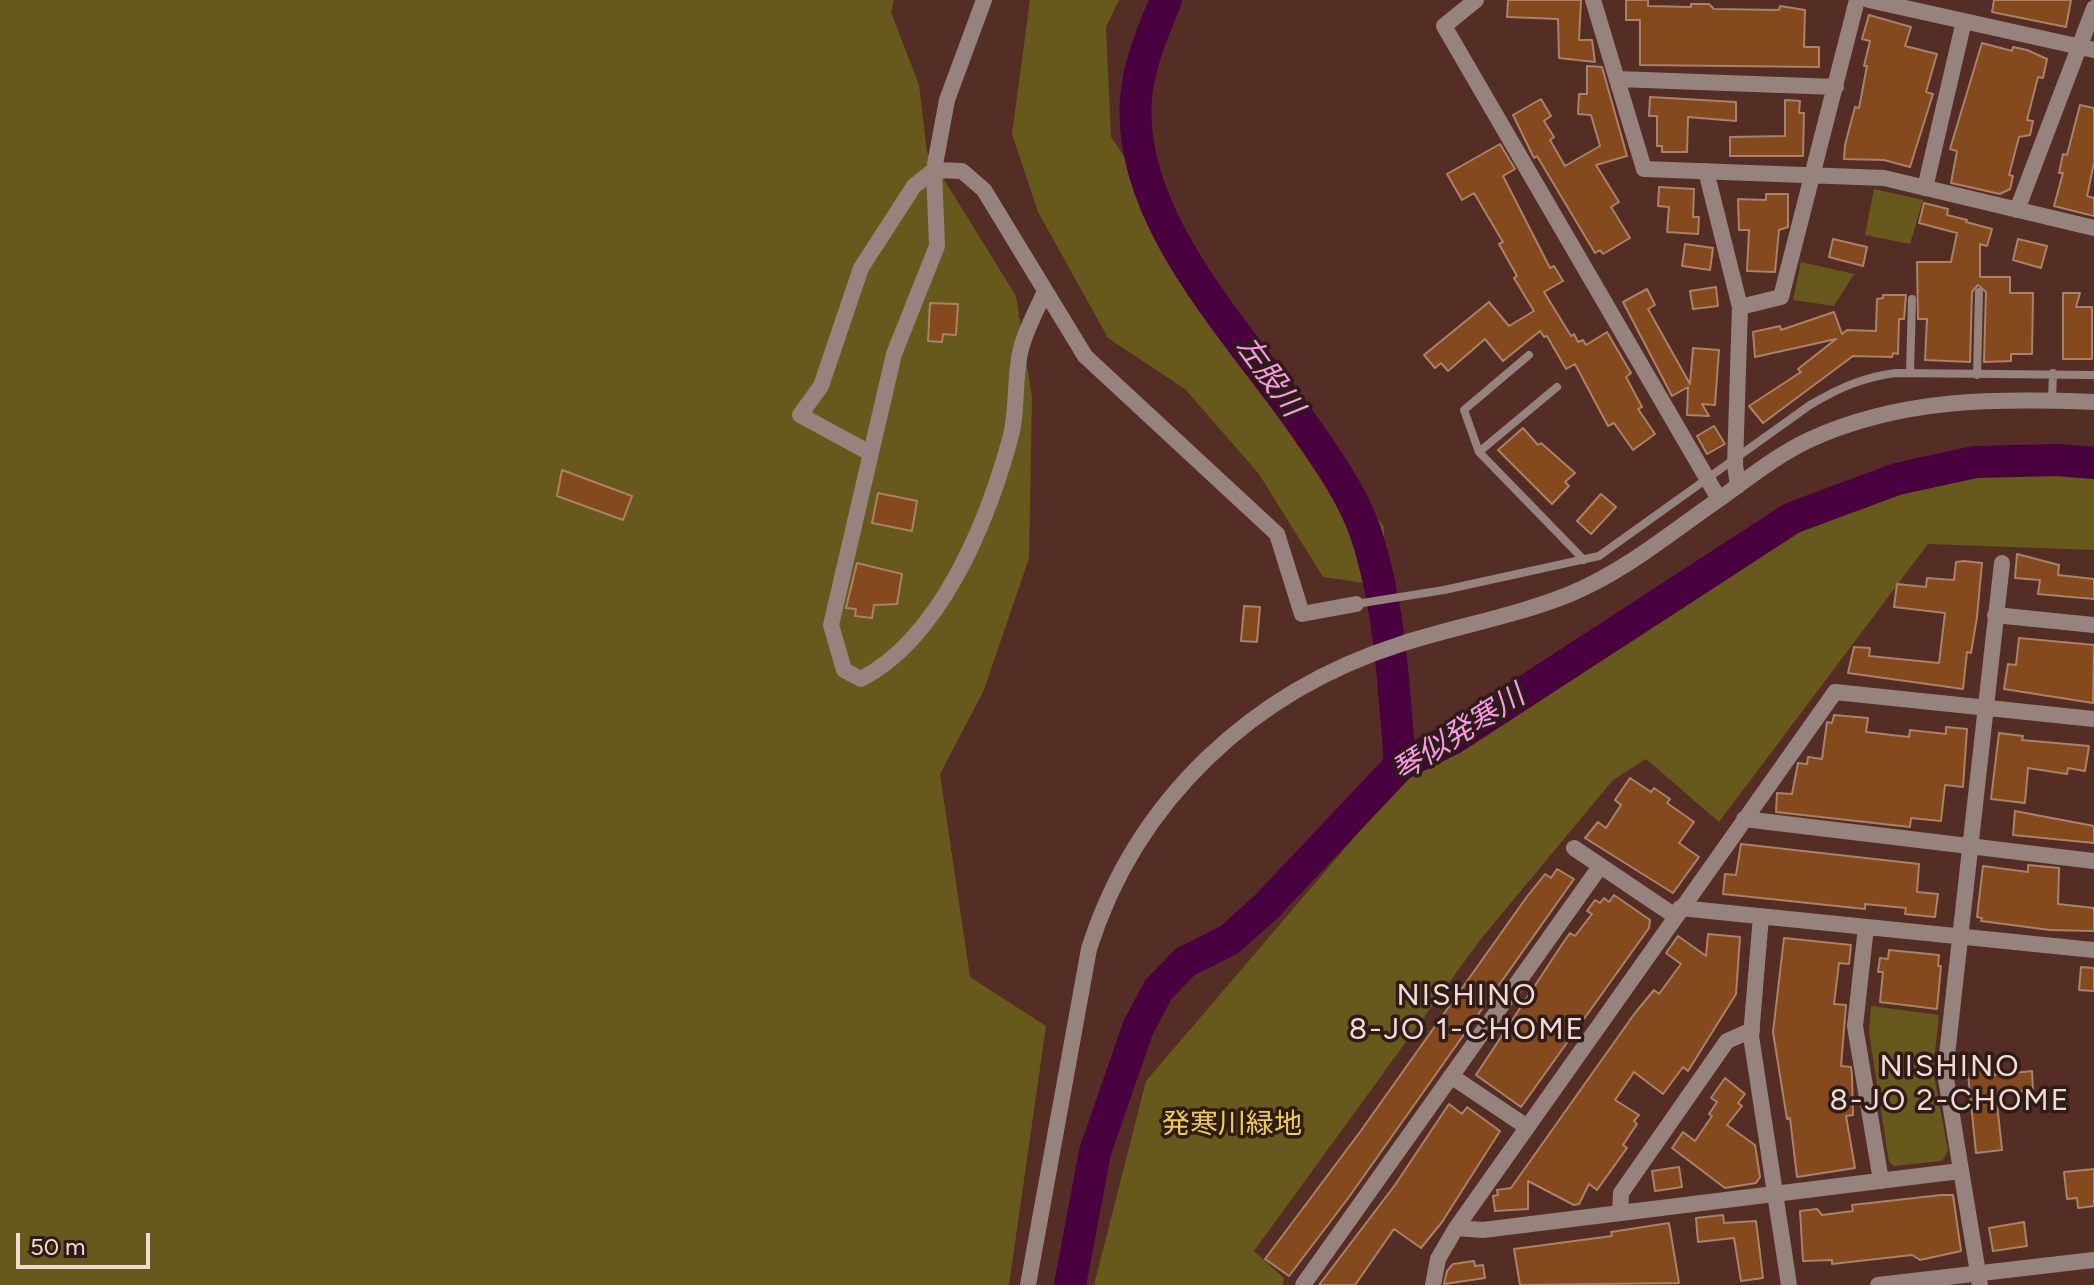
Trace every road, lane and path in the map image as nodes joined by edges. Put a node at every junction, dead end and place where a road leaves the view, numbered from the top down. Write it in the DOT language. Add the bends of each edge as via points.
graph roads {
  1 [pos="984,0"];
  2 [pos="1476,0"];
  3 [pos="1593,0"];
  4 [pos="1857,0"];
  5 [pos="1869,0"];
  6 [pos="1937,7"];
  7 [pos="2094,8"];
  8 [pos="1964,21"];
  9 [pos="2086,48"];
  10 [pos="1617,79"];
  11 [pos="1836,87"];
  12 [pos="934,170"];
  13 [pos="1706,171"];
  14 [pos="1814,175"];
  15 [pos="1925,188"];
  16 [pos="2017,210"];
  17 [pos="2094,228"];
  18 [pos="1045,291"];
  19 [pos="1979,292"];
  20 [pos="1912,299"];
  21 [pos="1740,307"];
  22 [pos="1529,355"];
  23 [pos="1910,373"];
  24 [pos="2053,373"];
  25 [pos="1977,375"];
  26 [pos="2094,375"];
  27 [pos="1557,387"];
  28 [pos="2052,400"];
  29 [pos="2094,402"];
  30 [pos="1479,452"];
  31 [pos="870,453"];
  32 [pos="1735,458"];
  33 [pos="1707,478"];
  34 [pos="1738,486"];
  35 [pos="1719,499"];
  36 [pos="1584,560"];
  37 [pos="2002,563"];
  38 [pos="1356,604"];
  39 [pos="1995,615"];
  40 [pos="2094,625"];
  41 [pos="1984,708"];
  42 [pos="2094,719"];
  43 [pos="1744,819"];
  44 [pos="1574,848"];
  45 [pos="1970,848"];
  46 [pos="2094,861"];
  47 [pos="1599,868"];
  48 [pos="1678,912"];
  49 [pos="1761,916"];
  50 [pos="1866,927"];
  51 [pos="1961,937"];
  52 [pos="2094,950"];
  53 [pos="1752,1030"];
  54 [pos="1451,1076"];
  55 [pos="1527,1127"];
  56 [pos="1960,1171"];
  57 [pos="1881,1181"];
  58 [pos="1775,1195"];
  59 [pos="1620,1213"];
  60 [pos="1456,1228"];
  61 [pos="2094,1260"];
  62 [pos="1979,1278"];
  63 [pos="1028,1285"];
  64 [pos="1303,1285"];
  65 [pos="1433,1285"];
  66 [pos="1789,1285"];
  67 [pos="1878,1285"];
  68 [pos="1885,1285"];
  1 -- 12 [label="street" via="947,100"];
  2 -- 33 [label="street" via="1444,26"];
  3 -- 10 [label="street"];
  4 -- 11 [label="street"];
  5 -- 6 [label="street"];
  6 -- 8 [label="street"];
  7 -- 9 [label="street"];
  8 -- 9 [label="street"];
  8 -- 15 [label="street"];
  9 -- 16 [label="street"];
  10 -- 11 [label="street"];
  10 -- 13 [label="street" via="1644,169"];
  11 -- 14 [label="street"];
  12 -- 18 [label="street" via="962,171 984,190"];
  12 -- 31 [label="street" via="937,246 894,354"];
  12 -- 31 [label="street" via="914,186 861,268 821,386 800,415"];
  13 -- 14 [label="street"];
  13 -- 21 [label="street"];
  14 -- 15 [label="street" via="1884,178"];
  14 -- 21 [label="street" via="1781,297"];
  15 -- 16 [label="street"];
  16 -- 17 [label="street"];
  18 -- 31 [label="street" via="1020,350 1010,440 980,527 926,625 882,667 861,679 844,670 831,625"];
  18 -- 38 [label="street" via="1085,356 1277,534 1302,614"];
  19 -- 25 [label="lane"];
  20 -- 23 [label="lane"];
  21 -- 32 [label="street"];
  22 -- 30 [label="lane" via="1464,410"];
  23 -- 25 [label="lane"];
  23 -- 32 [label="lane" via="1869,376 1844,385"];
  24 -- 25 [label="lane"];
  24 -- 26 [label="lane"];
  24 -- 28 [label="lane"];
  27 -- 30 [label="lane"];
  28 -- 29 [label="street"];
  28 -- 34 [label="street" via="1963,401 1866,418 1805,442"];
  30 -- 36 [label="lane"];
  32 -- 33 [label="lane"];
  32 -- 34 [label="street"];
  33 -- 35 [label="street"];
  33 -- 36 [label="lane" via="1647,525"];
  34 -- 35 [label="street"];
  35 -- 63 [label="street" via="1617,571 1569,594 1351,664 1302,686 1255,715 1209,755 1148,824 1104,901 1089,949"];
  36 -- 38 [label="lane"];
  37 -- 39 [label="street"];
  39 -- 40 [label="street"];
  39 -- 41 [label="street"];
  41 -- 42 [label="street"];
  41 -- 43 [label="street" via="1835,692"];
  41 -- 45 [label="street"];
  43 -- 45 [label="street"];
  43 -- 48 [label="street"];
  44 -- 47 [label="street"];
  45 -- 46 [label="street"];
  45 -- 51 [label="street"];
  47 -- 48 [label="street"];
  47 -- 54 [label="street"];
  48 -- 49 [label="street"];
  48 -- 55 [label="street"];
  49 -- 50 [label="street"];
  49 -- 53 [label="street"];
  50 -- 51 [label="street"];
  50 -- 57 [label="street" via="1855,1026"];
  51 -- 52 [label="street"];
  51 -- 56 [label="street" via="1945,1073"];
  53 -- 58 [label="street"];
  53 -- 59 [label="street" via="1727,1041 1621,1193"];
  54 -- 55 [label="street"];
  54 -- 64 [label="street"];
  55 -- 60 [label="street"];
  56 -- 57 [label="street"];
  56 -- 62 [label="street"];
  57 -- 58 [label="street"];
  58 -- 59 [label="street"];
  58 -- 66 [label="street"];
  59 -- 60 [label="street" via="1483,1230"];
  60 -- 65 [label="street" via="1438,1259"];
  61 -- 62 [label="street"];
  62 -- 68 [label="street"];
  67 -- 68 [label="street"];
}
